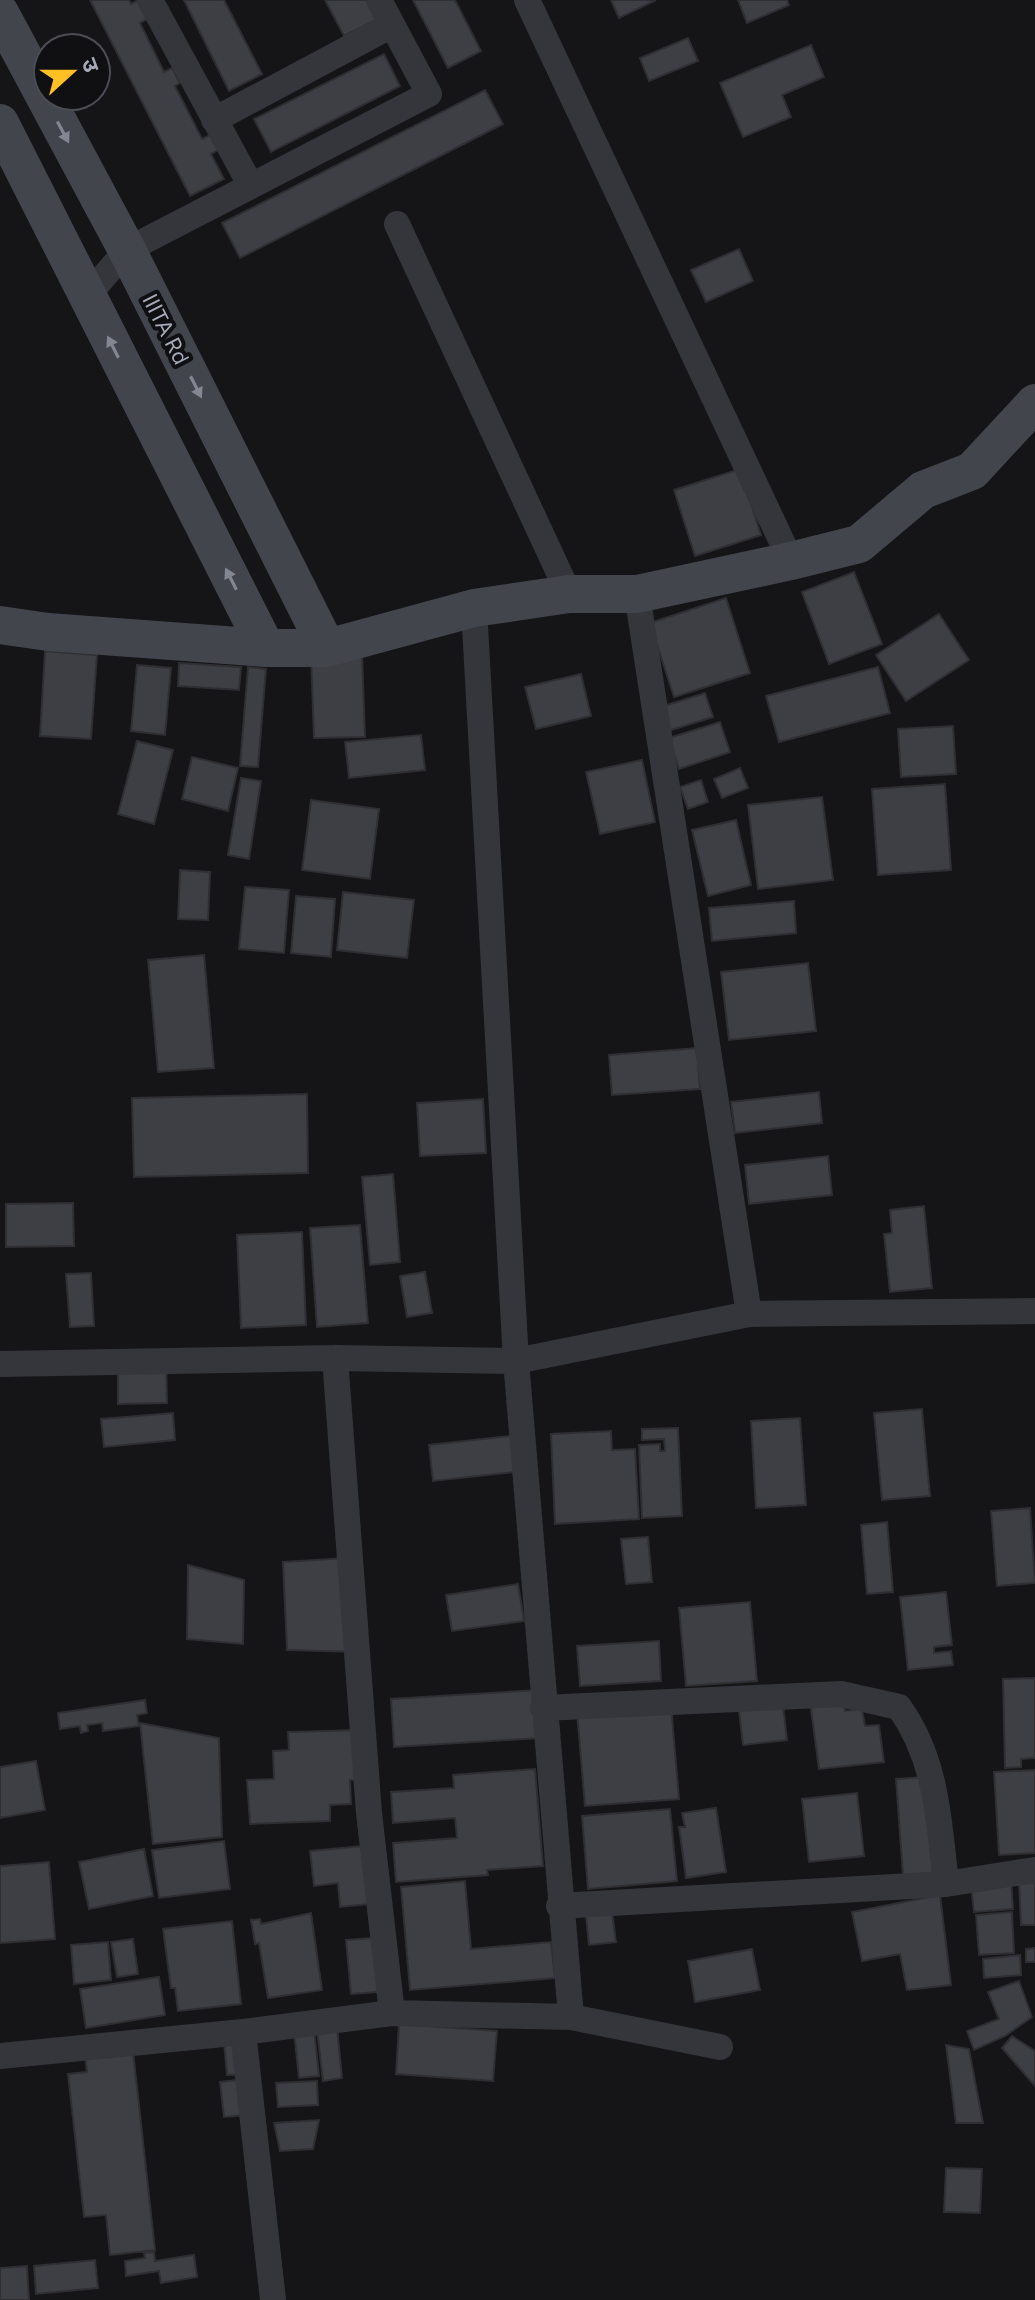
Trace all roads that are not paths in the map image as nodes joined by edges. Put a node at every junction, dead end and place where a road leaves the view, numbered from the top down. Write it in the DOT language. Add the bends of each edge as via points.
graph roads {
  1 [pos="150,0"];
  2 [pos="379,0"];
  3 [pos="527,0"];
  4 [pos="0,13"];
  5 [pos="392,25"];
  6 [pos="214,120"];
  7 [pos="0,123"];
  8 [pos="251,186"];
  9 [pos="397,224"];
  10 [pos="127,250"];
  11 [pos="87,296"];
  12 [pos="1035,403"];
  13 [pos="791,561"];
  14 [pos="569,594"];
  15 [pos="637,594"];
  16 [pos="474,608"];
  17 [pos="0,625"];
  18 [pos="266,648"];
  19 [pos="327,648"];
  20 [pos="1035,1311"];
  21 [pos="749,1314"];
  22 [pos="335,1358"];
  23 [pos="516,1361"];
  24 [pos="0,1364"];
  25 [pos="543,1708"];
  26 [pos="1035,1870"];
  27 [pos="946,1884"];
  28 [pos="559,1906"];
  29 [pos="392,2013"];
  30 [pos="571,2017"];
  31 [pos="243,2032"];
  32 [pos="720,2047"];
  33 [pos="0,2056"];
  34 [pos="273,2300"];
  1 -- 6 [label="street"];
  2 -- 5 [label="street"];
  3 -- 13 [label="street"];
  4 -- 10 [label="street, IIITA Rd, one-way"];
  5 -- 6 [label="street"];
  5 -- 8 [label="street" via="429,94"];
  6 -- 8 [label="street"];
  7 -- 11 [label="street"];
  8 -- 10 [label="street"];
  9 -- 14 [label="street"];
  10 -- 11 [label="street"];
  10 -- 19 [label="street, IIITA Rd, one-way"];
  18 -- 11 [label="street, one-way"];
  12 -- 13 [label="street" via="972,471 923,490 859,544"];
  13 -- 15 [label="street"];
  14 -- 15 [label="street"];
  14 -- 16 [label="street"];
  15 -- 21 [label="street"];
  16 -- 19 [label="street"];
  16 -- 23 [label="street"];
  17 -- 18 [label="street"];
  18 -- 19 [label="street"];
  20 -- 21 [label="street"];
  21 -- 23 [label="street"];
  22 -- 23 [label="street"];
  22 -- 24 [label="street"];
  22 -- 29 [label="street" via="369,1813"];
  23 -- 25 [label="street"];
  25 -- 27 [label="street" via="841,1694 899,1707 918,1733 931,1768"];
  25 -- 28 [label="street"];
  26 -- 27 [label="street"];
  27 -- 28 [label="street"];
  28 -- 30 [label="street"];
  29 -- 30 [label="street"];
  29 -- 31 [label="street"];
  30 -- 32 [label="street"];
  31 -- 33 [label="street"];
  31 -- 34 [label="street"];
}
